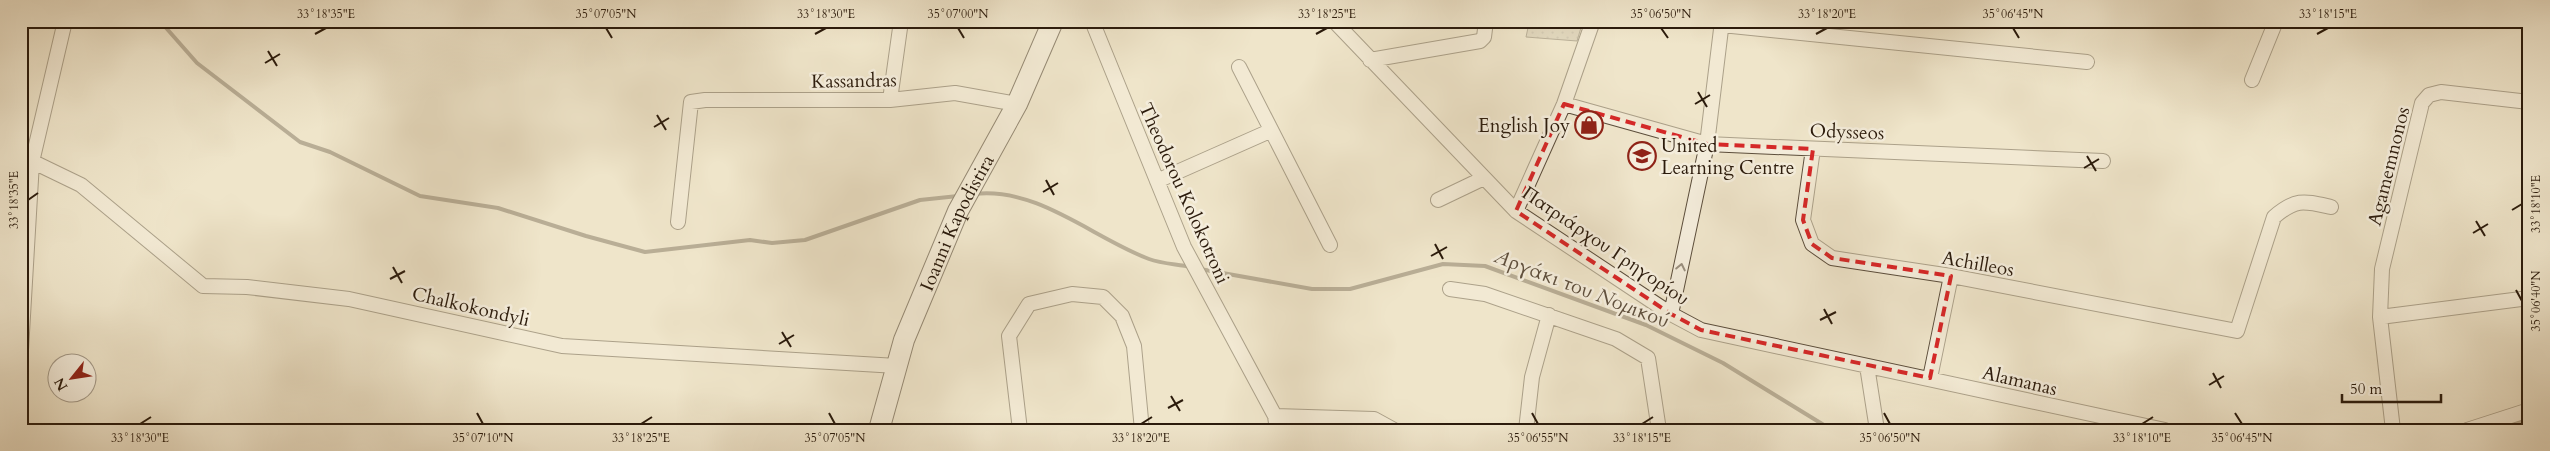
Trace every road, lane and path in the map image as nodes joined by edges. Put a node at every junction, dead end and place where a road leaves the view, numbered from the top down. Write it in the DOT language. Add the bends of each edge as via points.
graph roads {
  1 [pos="65,21"];
  2 [pos="901,21"];
  3 [pos="1053,21"];
  4 [pos="1092,21"];
  5 [pos="1334,21"];
  6 [pos="1486,21"];
  7 [pos="1593,21"];
  8 [pos="2276,21"];
  9 [pos="1722,23"];
  10 [pos="1370,60"];
  11 [pos="2087,62"];
  12 [pos="1239,67"];
  13 [pos="2252,80"];
  14 [pos="890,100"];
  15 [pos="2529,102"];
  16 [pos="1017,104"];
  17 [pos="1564,104"];
  18 [pos="1270,131"];
  19 [pos="1707,144"];
  20 [pos="1813,149"];
  21 [pos="27,159"];
  22 [pos="2103,161"];
  23 [pos="1484,178"];
  24 [pos="1157,181"];
  25 [pos="1438,200"];
  26 [pos="2331,207"];
  27 [pos="1516,211"];
  28 [pos="678,222"];
  29 [pos="1330,245"];
  30 [pos="1951,276"];
  31 [pos="1450,289"];
  32 [pos="2529,298"];
  33 [pos="1671,314"];
  34 [pos="1549,315"];
  35 [pos="2380,317"];
  36 [pos="21,350"];
  37 [pos="897,366"];
  38 [pos="1867,366"];
  39 [pos="1930,378"];
  40 [pos="2529,410"];
  41 [pos="1275,416"];
  42 [pos="879,430"];
  43 [pos="1020,430"];
  44 [pos="1142,430"];
  45 [pos="1277,430"];
  46 [pos="1394,430"];
  47 [pos="1526,430"];
  48 [pos="1658,430"];
  49 [pos="1877,430"];
  50 [pos="2165,430"];
  51 [pos="2393,430"];
  52 [pos="2467,430"];
  1 -- 21 [label="street"];
  2 -- 14 [label="street"];
  3 -- 16 [label="street, Ioanni Kapodistira"];
  4 -- 24 [label="street, Theodorou Kolokotroni"];
  5 -- 10 [label="street, Πατριάρχου Γρηγορίου"];
  6 -- 10 [label="street" via="1484,37 1480,41"];
  7 -- 17 [label="street"];
  8 -- 13 [label="street"];
  9 -- 11 [label="street"];
  9 -- 19 [label="street"];
  10 -- 23 [label="street, Πατριάρχου Γρηγορίου"];
  12 -- 18 [label="street"];
  14 -- 16 [label="street, Kassandras" via="955,93"];
  14 -- 28 [label="street, Kassandras" via="691,102"];
  15 -- 35 [label="street, Agamemnonos" via="2441,92 2429,95 2422,103 2382,269"];
  16 -- 37 [label="street, Ioanni Kapodistira" via="958,211 904,340"];
  17 -- 19 [label="street, Odysseos"];
  17 -- 27 [label="street"];
  18 -- 24 [label="street"];
  18 -- 29 [label="street"];
  19 -- 20 [label="street, Odysseos"];
  33 -- 19 [label="street, one-way"];
  20 -- 22 [label="street, Odysseos"];
  20 -- 30 [label="street, Achilleos" via="1803,220 1812,244 1832,258"];
  21 -- 36 [label="street"];
  21 -- 37 [label="street, Chalkokondyli" via="81,186 203,286 247,287 348,298 562,346"];
  23 -- 25 [label="street"];
  23 -- 27 [label="street, Πατριάρχου Γρηγορίου"];
  24 -- 41 [label="street, Theodorou Kolokotroni" via="1184,247"];
  26 -- 30 [label="street, Achilleos" via="2303,201 2288,204 2274,217 2237,332"];
  27 -- 33 [label="street, Πατριάρχου Γρηγορίου"];
  30 -- 39 [label="street"];
  31 -- 34 [label="street" via="1486,294"];
  32 -- 35 [label="street"];
  33 -- 38 [label="street, Πατριάρχου Γρηγορίου" via="1701,330"];
  34 -- 47 [label="street" via="1532,377"];
  34 -- 48 [label="street" via="1616,339 1648,358"];
  35 -- 51 [label="street, Agamemnonos"];
  37 -- 42 [label="street, Ioanni Kapodistira"];
  38 -- 39 [label="street, Alamanas"];
  38 -- 49 [label="street"];
  39 -- 50 [label="street, Alamanas"];
  40 -- 52 [label="street"];
  41 -- 45 [label="street, Theodorou Kolokotroni"];
  41 -- 46 [label="street" via="1374,419"];
  43 -- 44 [label="street" via="1009,336 1029,304 1072,294 1103,298 1122,316 1134,346"];
}
